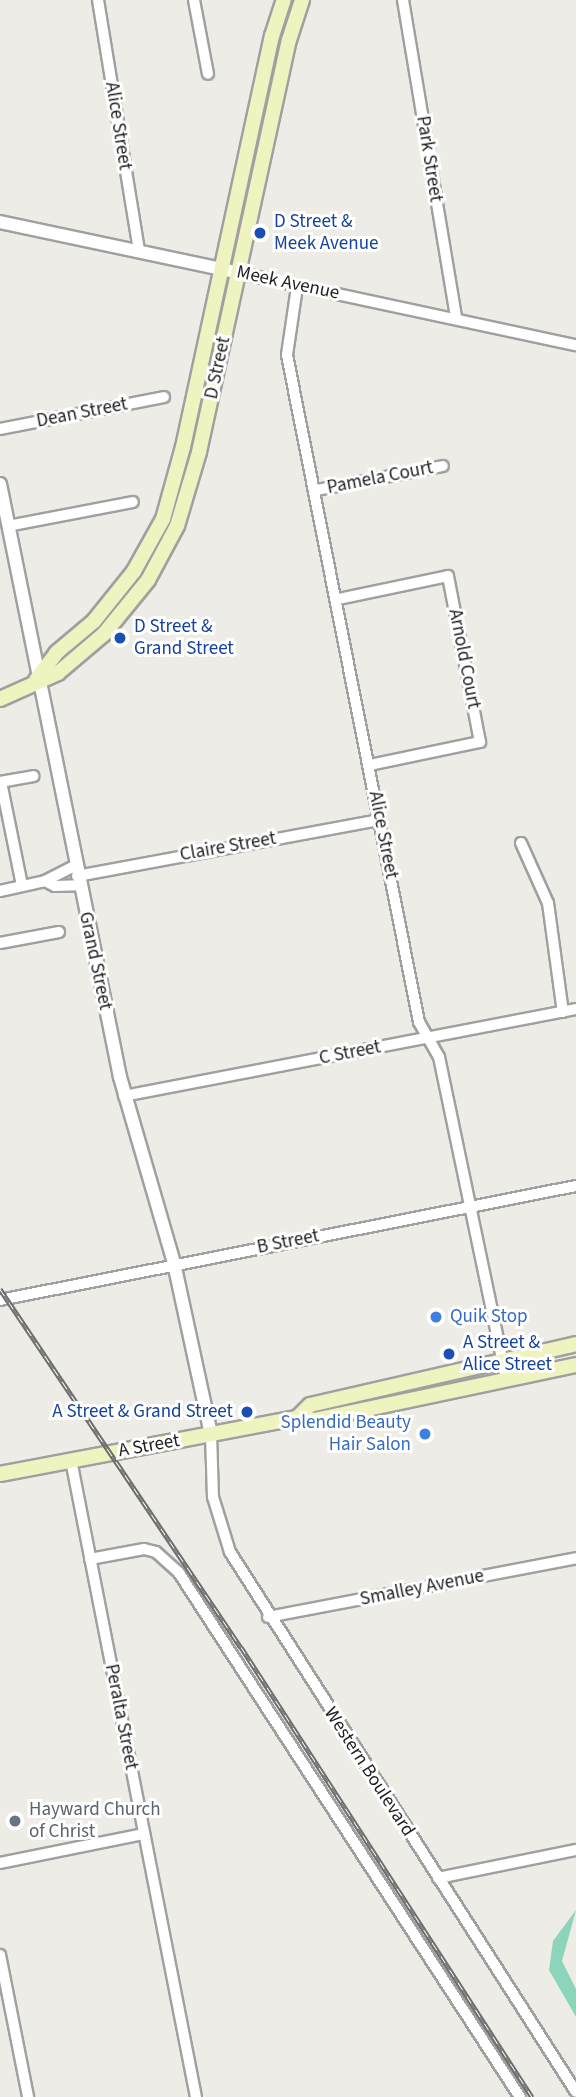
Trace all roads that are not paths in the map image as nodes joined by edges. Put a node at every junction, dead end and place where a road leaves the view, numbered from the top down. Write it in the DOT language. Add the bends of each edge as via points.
graph roads {
  1 [pos="98,0"];
  2 [pos="194,0"];
  3 [pos="284,0"];
  4 [pos="302,0"];
  5 [pos="403,0"];
  6 [pos="208,74"];
  7 [pos="0,222"];
  8 [pos="139,251"];
  9 [pos="221,268"];
  10 [pos="239,273"];
  11 [pos="297,287"];
  12 [pos="456,318"];
  13 [pos="576,345"];
  14 [pos="164,397"];
  15 [pos="0,429"];
  16 [pos="443,466"];
  17 [pos="0,485"];
  18 [pos="317,490"];
  19 [pos="2,500"];
  20 [pos="133,502"];
  21 [pos="8,526"];
  22 [pos="338,599"];
  23 [pos="36,680"];
  24 [pos="0,698"];
  25 [pos="370,765"];
  26 [pos="33,776"];
  27 [pos="0,782"];
  28 [pos="380,820"];
  29 [pos="521,844"];
  30 [pos="77,876"];
  31 [pos="45,881"];
  32 [pos="22,885"];
  33 [pos="0,891"];
  34 [pos="59,932"];
  35 [pos="0,943"];
  36 [pos="576,1009"];
  37 [pos="563,1012"];
  38 [pos="429,1038"];
  39 [pos="124,1096"];
  40 [pos="576,1186"];
  41 [pos="469,1207"];
  42 [pos="174,1264"];
  43 [pos="0,1300"];
  44 [pos="576,1344"];
  45 [pos="501,1357"];
  46 [pos="576,1365"];
  47 [pos="506,1379"];
  48 [pos="297,1418"];
  49 [pos="211,1434"];
  50 [pos="71,1460"];
  51 [pos="0,1474"];
  52 [pos="576,1558"];
  53 [pos="90,1559"];
  54 [pos="268,1617"];
  55 [pos="144,1834"];
  56 [pos="576,1850"];
  57 [pos="0,1863"];
  58 [pos="438,1878"];
  59 [pos="0,1955"];
  60 [pos="576,2092"];
  61 [pos="28,2097"];
  62 [pos="196,2097"];
  63 [pos="520,2097"];
  1 -- 8 [label="street, Alice Street"];
  2 -- 6 [label="street"];
  3 -- 9 [label="main road, D Street"];
  4 -- 10 [label="main road, D Street" via="289,40"];
  5 -- 12 [label="street, Park Street"];
  7 -- 8 [label="street, Meek Avenue"];
  8 -- 9 [label="street, Meek Avenue"];
  9 -- 10 [label="street, Meek Avenue"];
  9 -- 23 [label="main road, D Street" via="163,519 134,571 94,621 56,653"];
  10 -- 11 [label="street, Meek Avenue"];
  10 -- 23 [label="main road, D Street" via="200,452 177,526 148,580 104,635 58,673"];
  11 -- 12 [label="street, Meek Avenue"];
  11 -- 18 [label="street, Alice Street" via="287,355"];
  12 -- 13 [label="street, Meek Avenue"];
  14 -- 15 [label="street, Dean Street"];
  16 -- 18 [label="street, Pamela Court"];
  17 -- 19 [label="street, Grand Street"];
  18 -- 22 [label="street, Alice Street"];
  19 -- 21 [label="street, Grand Street"];
  20 -- 21 [label="street"];
  21 -- 23 [label="street, Grand Street"];
  22 -- 25 [label="street, Alice Street"];
  22 -- 25 [label="street, Arnold Court" via="448,576 480,742"];
  23 -- 24 [label="main road, D Street"];
  23 -- 30 [label="street, Grand Street"];
  25 -- 28 [label="street, Alice Street"];
  26 -- 27 [label="street"];
  27 -- 32 [label="street"];
  28 -- 30 [label="street, Claire Street"];
  28 -- 38 [label="street, Alice Street" via="419,1022"];
  29 -- 37 [label="street" via="548,902"];
  30 -- 31 [label="street"];
  30 -- 31 [label="street" via="55,887"];
  30 -- 39 [label="street, Grand Street"];
  31 -- 32 [label="street"];
  32 -- 33 [label="street"];
  34 -- 35 [label="street"];
  36 -- 37 [label="street, C Street"];
  37 -- 38 [label="street, C Street"];
  38 -- 39 [label="street, C Street"];
  38 -- 41 [label="street, Alice Street" via="439,1057"];
  39 -- 42 [label="street, Grand Street"];
  40 -- 41 [label="street, B Street"];
  41 -- 42 [label="street, B Street"];
  41 -- 45 [label="street, Alice Street"];
  42 -- 43 [label="street, B Street"];
  42 -- 49 [label="street, Grand Street"];
  44 -- 45 [label="main road, A Street"];
  45 -- 47 [label="street, Alice Street"];
  45 -- 48 [label="main road, A Street" via="310,1405"];
  46 -- 47 [label="main road, A Street"];
  47 -- 48 [label="main road, A Street" via="315,1420"];
  48 -- 49 [label="main road, A Street"];
  49 -- 50 [label="main road, A Street"];
  49 -- 54 [label="street, Western Boulevard" via="213,1497 230,1552"];
  50 -- 51 [label="main road, A Street"];
  50 -- 53 [label="street, Peralta Street"];
  52 -- 54 [label="street, Smalley Avenue"];
  53 -- 55 [label="street, Peralta Street"];
  53 -- 63 [label="street" via="144,1549 156,1552 178,1573"];
  54 -- 58 [label="street, Western Boulevard"];
  55 -- 57 [label="street"];
  55 -- 62 [label="street, Peralta Street"];
  56 -- 58 [label="street"];
  58 -- 60 [label="street, Western Boulevard"];
  59 -- 61 [label="street"];
}
